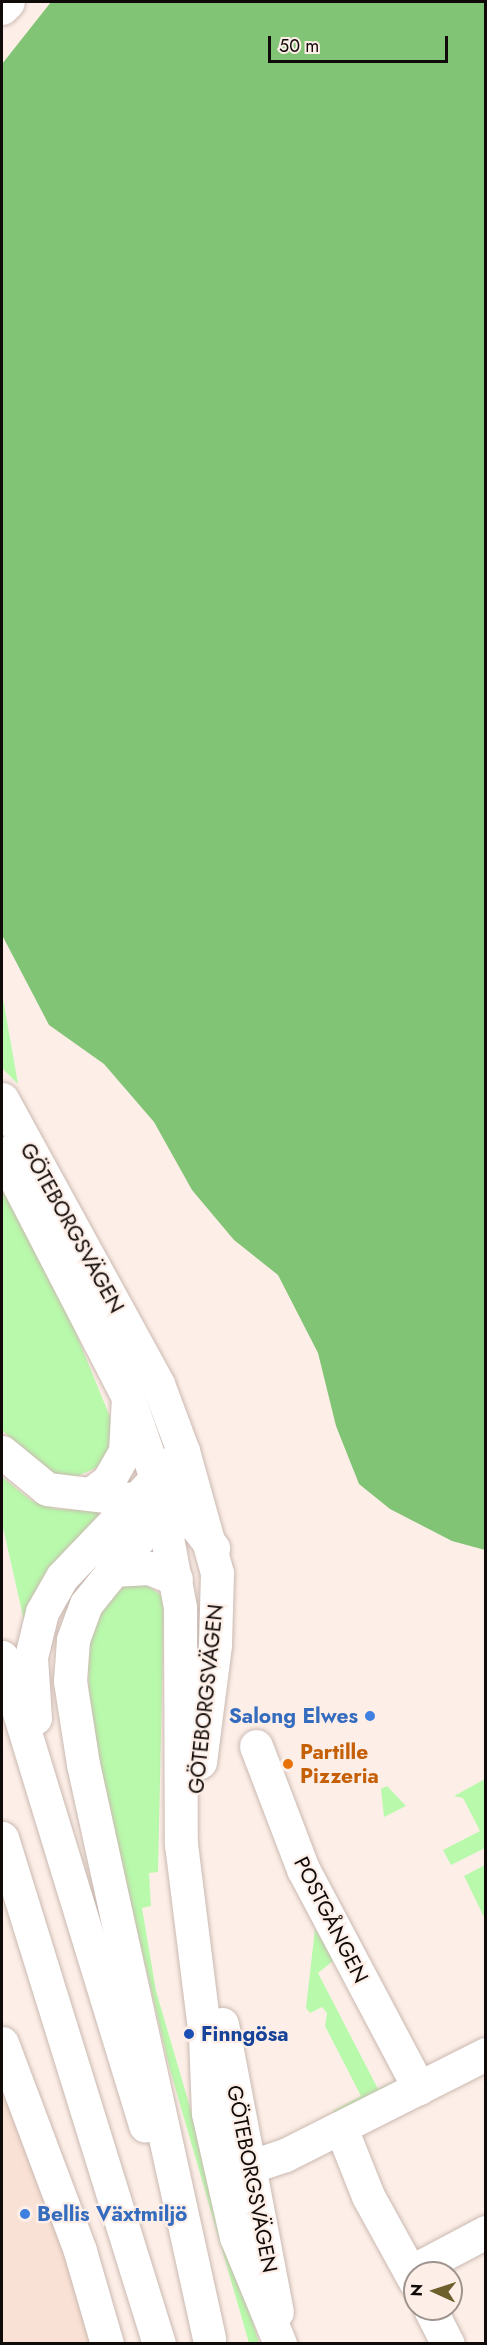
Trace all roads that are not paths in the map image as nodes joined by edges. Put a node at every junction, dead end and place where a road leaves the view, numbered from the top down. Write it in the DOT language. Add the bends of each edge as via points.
graph roads {
  1 [pos="8,2"];
  2 [pos="2,8"];
  3 [pos="2,1099"];
  4 [pos="2,1153"];
  5 [pos="128,1397"];
  6 [pos="183,1451"];
  7 [pos="2,1452"];
  8 [pos="92,1493"];
  9 [pos="152,1493"];
  10 [pos="213,1548"];
  11 [pos="112,1570"];
  12 [pos="176,1579"];
  13 [pos="2,1657"];
  14 [pos="256,1746"];
  15 [pos="2,1838"];
  16 [pos="2,1853"];
  17 [pos="73,1889"];
  18 [pos="2,2043"];
  19 [pos="486,2054"];
  20 [pos="76,2067"];
  21 [pos="419,2088"];
  22 [pos="341,2128"];
  23 [pos="252,2166"];
  24 [pos="221,2176"];
  25 [pos="486,2232"];
  26 [pos="405,2261"];
  27 [pos="438,2261"];
  28 [pos="436,2321"];
  29 [pos="210,2341"];
  30 [pos="280,2342"];
  31 [pos="108,2343"];
  32 [pos="159,2343"];
  33 [pos="448,2343"];
  1 -- 2 [label="main road"];
  3 -- 6 [label="main road, GÖTEBORGSVÄGEN" via="158,1384"];
  4 -- 5 [label="main road, GÖTEBORGSVÄGEN"];
  5 -- 8 [label="main road" via="125,1452 108,1481"];
  5 -- 9 [label="main road, GÖTEBORGSVÄGEN"];
  6 -- 9 [label="main road"];
  6 -- 10 [label="main road, GÖTEBORGSVÄGEN"];
  7 -- 8 [label="main road" via="47,1489"];
  8 -- 9 [label="main road"];
  9 -- 10 [label="main road" via="196,1526"];
  9 -- 11 [label="main road"];
  9 -- 12 [label="main road, GÖTEBORGSVÄGEN"];
  9 -- 17 [label="main road" via="63,1577 35,1635 36,1721"];
  10 -- 23 [label="main road, GÖTEBORGSVÄGEN" via="219,1606 193,1811 218,2002"];
  11 -- 12 [label="main road" via="148,1568"];
  11 -- 29 [label="main road" via="78,1623 70,1659 71,1700"];
  12 -- 24 [label="main road, GÖTEBORGSVÄGEN" via="181,1844 205,2036 208,2113"];
  13 -- 17 [label="main road"];
  14 -- 21 [label="main road, POSTGÅNGEN" via="303,1869"];
  15 -- 20 [label="main road"];
  16 -- 20 [label="main road"];
  17 -- 29 [label="main road"];
  18 -- 31 [label="main road" via="80,2251"];
  19 -- 21 [label="main road"];
  20 -- 32 [label="main road"];
  21 -- 22 [label="main road"];
  22 -- 23 [label="main road"];
  22 -- 26 [label="main road" via="368,2196"];
  23 -- 24 [label="main road"];
  23 -- 30 [label="main road, GÖTEBORGSVÄGEN"];
  24 -- 30 [label="main road, GÖTEBORGSVÄGEN" via="248,2272"];
  25 -- 27 [label="main road"];
  28 -- 33 [label="main road"];
}
